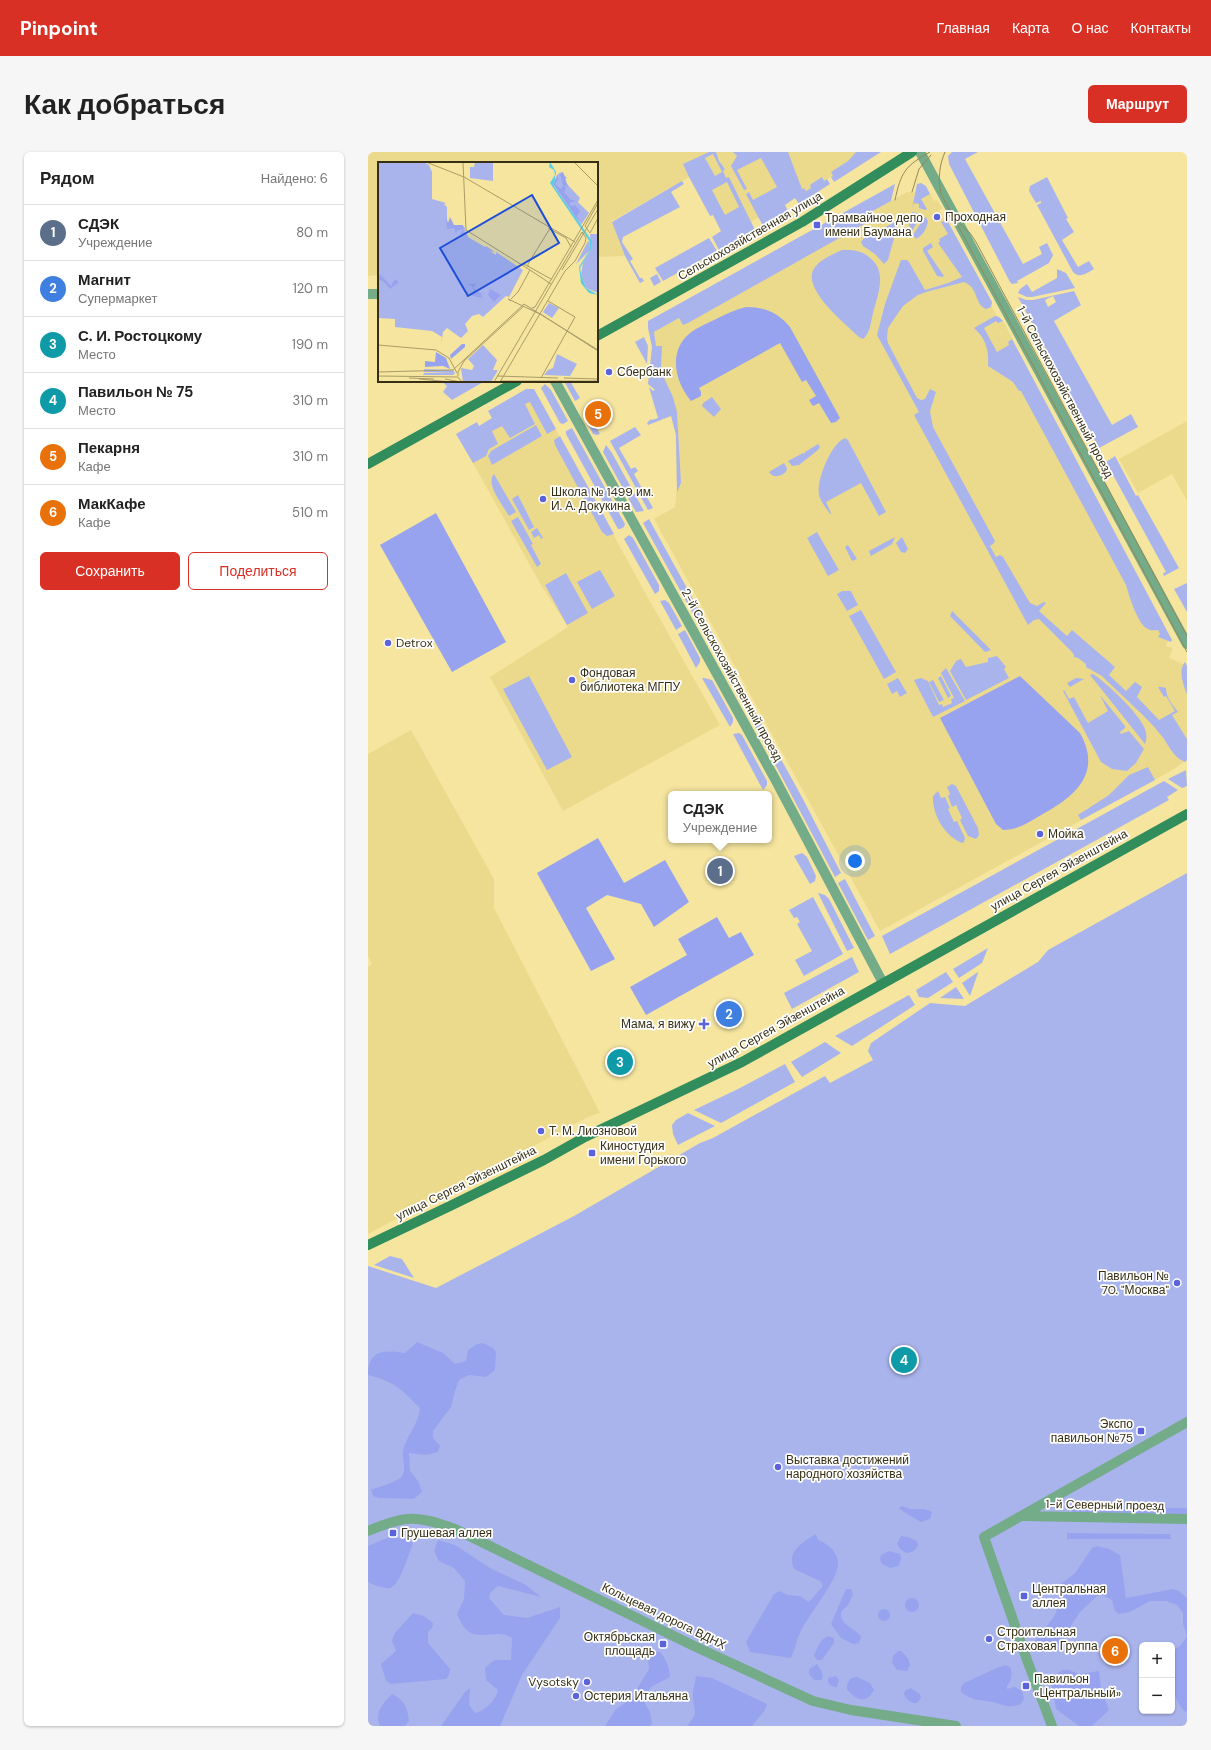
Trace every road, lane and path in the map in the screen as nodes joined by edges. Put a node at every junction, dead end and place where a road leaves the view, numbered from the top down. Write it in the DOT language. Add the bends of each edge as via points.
graph roads {
  1 [pos="912,152"];
  2 [pos="920,152"];
  3 [pos="598,335"];
  4 [pos="516,382"];
  5 [pos="556,382"];
  6 [pos="368,464"];
  7 [pos="1187,644"];
  8 [pos="1187,814"];
  9 [pos="883,983"];
  10 [pos="368,1245"];
  11 [pos="1187,1422"];
  12 [pos="1023,1516"];
  13 [pos="1187,1519"];
  14 [pos="368,1531"];
  15 [pos="956,1726"];
  16 [pos="1052,1726"];
  1 -- 3 [label="main road, Сельскохозяйственная улица" via="802,222"];
  2 -- 7 [label="street, 1-й Сельскохозяйственный проезд"];
  4 -- 6 [label="main road"];
  5 -- 9 [label="street, 2-й Сельскохозяйственный проезд" via="774,777"];
  8 -- 9 [label="main road, улица Сергея Эйзенштейна"];
  9 -- 10 [label="main road, улица Сергея Эйзенштейна" via="742,1062"];
  11 -- 12 [label="street"];
  12 -- 13 [label="street, 1-й Северный проезд"];
  12 -- 16 [label="street" via="984,1537"];
  14 -- 15 [label="street, Кольцевая дорога ВДНХ" via="406,1518 437,1522 813,1701 851,1710"];
}
